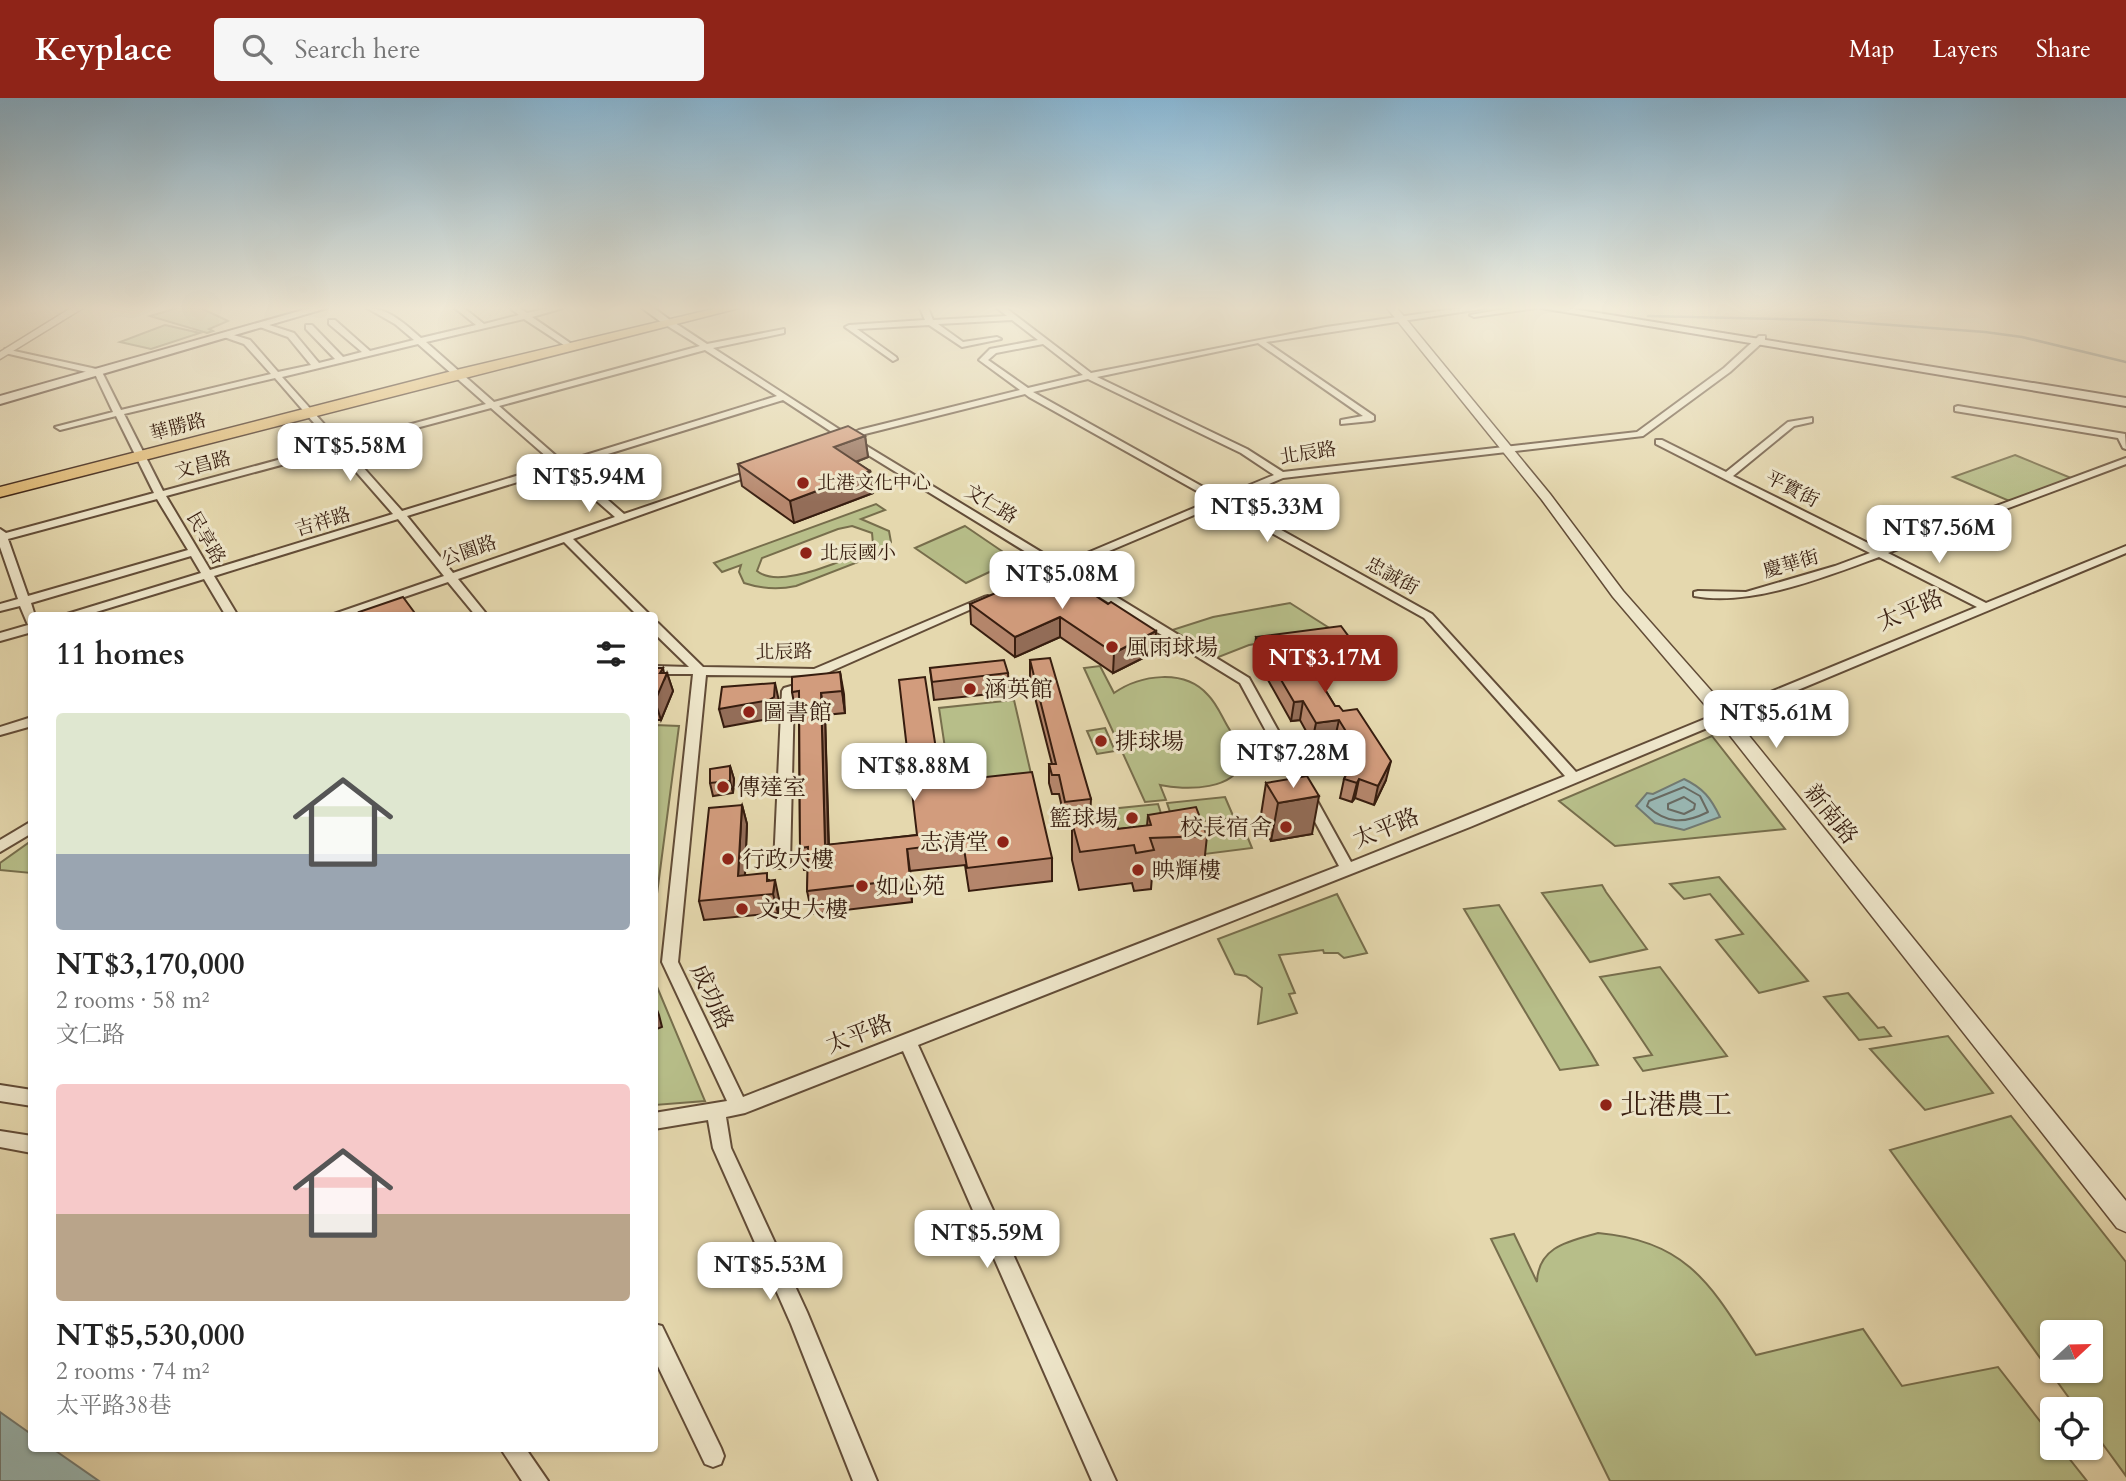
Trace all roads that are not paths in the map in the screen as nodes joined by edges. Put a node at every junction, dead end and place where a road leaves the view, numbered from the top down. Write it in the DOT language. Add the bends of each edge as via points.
graph roads {
  1 [pos="98,372"];
  2 [pos="455,372"];
  3 [pos="96,373"];
  4 [pos="272,373"];
  5 [pos="290,373"];
  6 [pos="453,373"];
  7 [pos="610,373"];
  8 [pos="746,373"];
  9 [pos="998,373"];
  10 [pos="1086,373"];
  11 [pos="1115,373"];
  12 [pos="1305,373"];
  13 [pos="1444,373"];
  14 [pos="1719,373"];
  15 [pos="1959,373"];
  16 [pos="275,376"];
  17 [pos="1092,377"];
  18 [pos="1029,393"];
  19 [pos="785,397"];
  20 [pos="0,400"];
  21 [pos="2126,400"];
  22 [pos="492,404"];
  23 [pos="1958,409"];
  24 [pos="306,410"];
  25 [pos="119,414"];
  26 [pos="1808,420"];
  27 [pos="1345,422"];
  28 [pos="60,428"];
  29 [pos="849,439"];
  30 [pos="1659,442"];
  31 [pos="337,446"];
  32 [pos="2126,446"];
  33 [pos="827,447"];
  34 [pos="1507,449"];
  35 [pos="141,455"];
  36 [pos="2126,461"];
  37 [pos="563,466"];
  38 [pos="768,468"];
  39 [pos="1281,475"];
  40 [pos="1727,476"];
  41 [pos="0,489"];
  42 [pos="160,495"];
  43 [pos="1220,500"];
  44 [pos="401,516"];
  45 [pos="622,519"];
  46 [pos="1,536"];
  47 [pos="566,538"];
  48 [pos="2126,549"];
  49 [pos="194,552"];
  50 [pos="1880,553"];
  51 [pos="1062,567"];
  52 [pos="208,576"];
  53 [pos="449,578"];
  54 [pos="1028,582"];
  55 [pos="1005,592"];
  56 [pos="1698,594"];
  57 [pos="23,602"];
  58 [pos="1984,606"];
  59 [pos="0,608"];
  60 [pos="85,612"];
  61 [pos="230,612"];
  62 [pos="350,612"];
  63 [pos="479,612"];
  64 [pos="641,612"];
  65 [pos="28,615"];
  66 [pos="28,626"];
  67 [pos="658,630"];
  68 [pos="0,637"];
  69 [pos="658,670"];
  70 [pos="700,671"];
  71 [pos="816,673"];
  72 [pos="1724,715"];
  73 [pos="28,722"];
  74 [pos="0,731"];
  75 [pos="1573,777"];
  76 [pos="28,829"];
  77 [pos="0,847"];
  78 [pos="782,864"];
  79 [pos="1348,869"];
  80 [pos="908,1041"];
  81 [pos="0,1093"];
  82 [pos="28,1097"];
  83 [pos="739,1107"];
  84 [pos="716,1111"];
  85 [pos="658,1120"];
  86 [pos="0,1139"];
  87 [pos="28,1144"];
  88 [pos="2126,1220"];
  89 [pos="658,1342"];
  90 [pos="514,1452"];
  91 [pos="713,1456"];
  92 [pos="536,1481"];
  93 [pos="865,1481"];
  94 [pos="1104,1481"];
  1 -- 25 [label="street, 民享路"];
  2 -- 22 [label="street"];
  3 -- 20 [label="main road"];
  4 -- 16 [label="street"];
  5 -- 16 [label="street"];
  6 -- 24 [label="main road, 華勝路"];
  7 -- 22 [label="street, 文昌路"];
  8 -- 19 [label="street, 文仁路"];
  9 -- 18 [label="street, 忠誠街"];
  10 -- 17 [label="street"];
  11 -- 17 [label="street"];
  12 -- 27 [label="street" via="1371,418"];
  13 -- 34 [label="street, 新南路"];
  14 -- 34 [label="street, 北辰路" via="1640,434"];
  15 -- 21 [label="main road"];
  16 -- 24 [label="street"];
  16 -- 25 [label="street"];
  17 -- 18 [label="street"];
  17 -- 39 [label="street" via="1244,451"];
  18 -- 29 [label="street"];
  18 -- 43 [label="street, 忠誠街"];
  19 -- 29 [label="street, 文仁路"];
  19 -- 37 [label="street, 吉祥路"];
  22 -- 31 [label="street, 文昌路"];
  22 -- 37 [label="street"];
  23 -- 32 [label="street" via="2122,436"];
  24 -- 31 [label="street"];
  24 -- 35 [label="main road, 華勝路"];
  25 -- 28 [label="street"];
  25 -- 35 [label="street, 民享路"];
  26 -- 40 [label="street" via="1791,424"];
  29 -- 33 [label="street"];
  29 -- 51 [label="street, 文仁路"];
  30 -- 40 [label="street, 平實街"];
  31 -- 42 [label="street, 文昌路"];
  31 -- 44 [label="street"];
  34 -- 39 [label="street, 北辰路"];
  34 -- 72 [label="street, 新南路" via="1618,594"];
  35 -- 41 [label="main road, 華勝路"];
  35 -- 42 [label="street, 民享路"];
  36 -- 50 [label="street, 慶華街"];
  37 -- 44 [label="street, 吉祥路"];
  37 -- 45 [label="street"];
  38 -- 45 [label="street, 公園路"];
  39 -- 43 [label="street, 北辰路"];
  40 -- 50 [label="street, 平實街"];
  42 -- 46 [label="street, 文昌路"];
  42 -- 49 [label="street, 民享路"];
  43 -- 51 [label="street, 北辰路"];
  43 -- 75 [label="street, 忠誠街" via="1428,616"];
  44 -- 52 [label="street, 吉祥路"];
  44 -- 53 [label="street"];
  45 -- 47 [label="street, 公園路"];
  46 -- 57 [label="street"];
  47 -- 53 [label="street, 公園路"];
  47 -- 64 [label="street"];
  48 -- 58 [label="street, 太平路"];
  49 -- 52 [label="street, 民享路"];
  49 -- 57 [label="street"];
  50 -- 56 [label="street, 慶華街" via="1747,594"];
  50 -- 58 [label="street, 平實街"];
  51 -- 54 [label="street, 北辰路"];
  51 -- 79 [label="street, 文仁路" via="1244,681"];
  52 -- 60 [label="street, 吉祥路"];
  52 -- 61 [label="street, 民享路"];
  53 -- 62 [label="street, 公園路"];
  53 -- 63 [label="street"];
  55 -- 71 [label="street, 北辰路"];
  57 -- 59 [label="street"];
  57 -- 65 [label="street"];
  58 -- 72 [label="street, 太平路"];
  66 -- 68 [label="street"];
  67 -- 70 [label="street"];
  69 -- 70 [label="street, 北辰路"];
  70 -- 71 [label="street, 北辰路"];
  70 -- 83 [label="street, 成功路" via="670,962"];
  71 -- 78 [label="street" via="821,682 788,691"];
  72 -- 75 [label="street, 太平路"];
  72 -- 88 [label="street, 新南路"];
  73 -- 74 [label="street"];
  75 -- 79 [label="street, 太平路"];
  76 -- 77 [label="street"];
  79 -- 80 [label="street, 太平路"];
  80 -- 83 [label="street, 太平路"];
  80 -- 94 [label="street"];
  81 -- 82 [label="street"];
  83 -- 84 [label="street, 太平路"];
  84 -- 85 [label="street, 太平路"];
  84 -- 93 [label="street" via="722,1148 800,1319"];
  86 -- 87 [label="street"];
  89 -- 91 [label="street"];
  90 -- 92 [label="street"];
}
